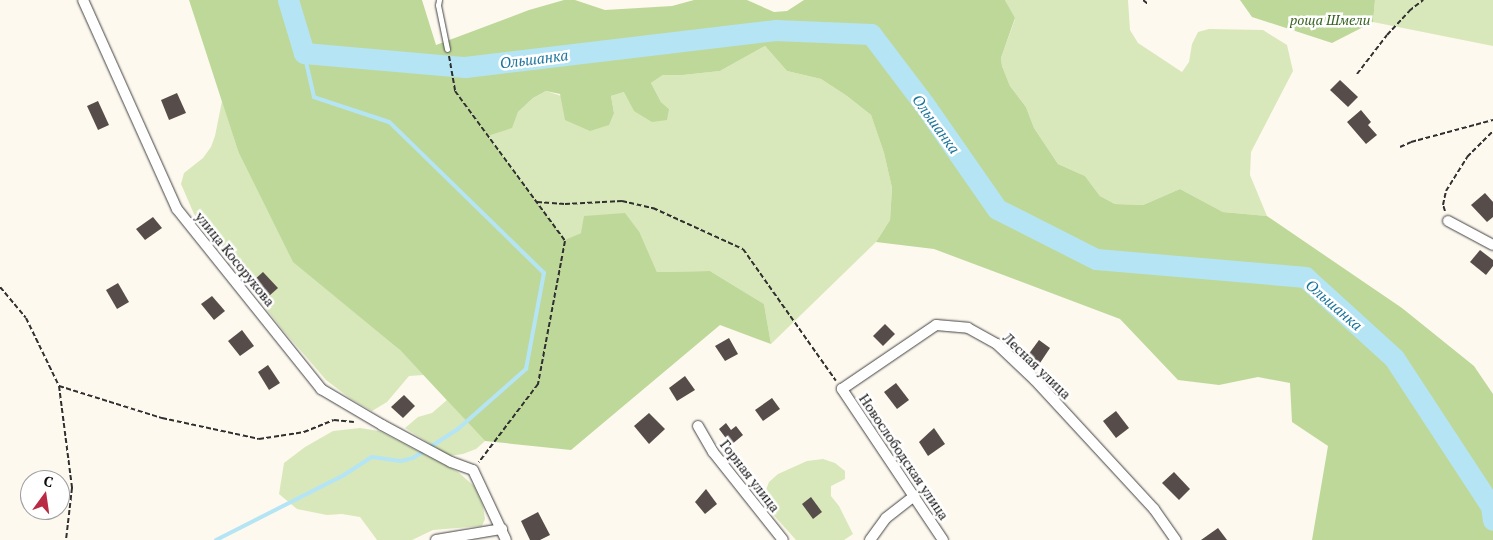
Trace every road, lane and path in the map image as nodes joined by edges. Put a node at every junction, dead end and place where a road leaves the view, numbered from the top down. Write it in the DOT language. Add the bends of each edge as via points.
graph roads {
  1 [pos="83,0"];
  2 [pos="439,0"];
  3 [pos="1144,0"];
  4 [pos="1423,0"];
  5 [pos="1148,4"];
  6 [pos="447,49"];
  7 [pos="1357,74"];
  8 [pos="1493,120"];
  9 [pos="1493,130"];
  10 [pos="1400,147"];
  11 [pos="537,202"];
  12 [pos="1448,221"];
  13 [pos="1493,245"];
  14 [pos="0,287"];
  15 [pos="59,386"];
  16 [pos="842,388"];
  17 [pos="363,423"];
  18 [pos="698,426"];
  19 [pos="473,470"];
  20 [pos="914,496"];
  21 [pos="502,529"];
  22 [pos="66,540"];
  23 [pos="436,540"];
  24 [pos="506,540"];
  25 [pos="783,540"];
  26 [pos="870,540"];
  27 [pos="942,540"];
  28 [pos="1176,540"];
  1 -- 19 [label="street, улица Косорукова" via="177,209 321,388 450,462"];
  2 -- 6 [label="lane"];
  3 -- 5 [label="path"];
  4 -- 7 [label="path" via="1387,35"];
  6 -- 11 [label="path" via="455,91"];
  8 -- 10 [label="path"];
  9 -- 12 [label="path" via="1467,156 1446,191 1443,205"];
  11 -- 16 [label="path" via="622,201 653,208 743,249"];
  11 -- 19 [label="path" via="565,241 538,384"];
  12 -- 13 [label="street"];
  14 -- 15 [label="path" via="26,318"];
  15 -- 17 [label="path" via="162,418 259,439 304,432 334,420"];
  15 -- 22 [label="path" via="72,488"];
  16 -- 20 [label="street, Новослободская улица"];
  16 -- 28 [label="street, Лесная улица" via="936,325 968,328 997,344 1035,380 1154,509"];
  18 -- 25 [label="street, Горная улица" via="713,452"];
  19 -- 21 [label="street"];
  20 -- 26 [label="street" via="886,518"];
  20 -- 27 [label="street, Новослободская улица"];
  21 -- 23 [label="street"];
  21 -- 24 [label="street"];
}
